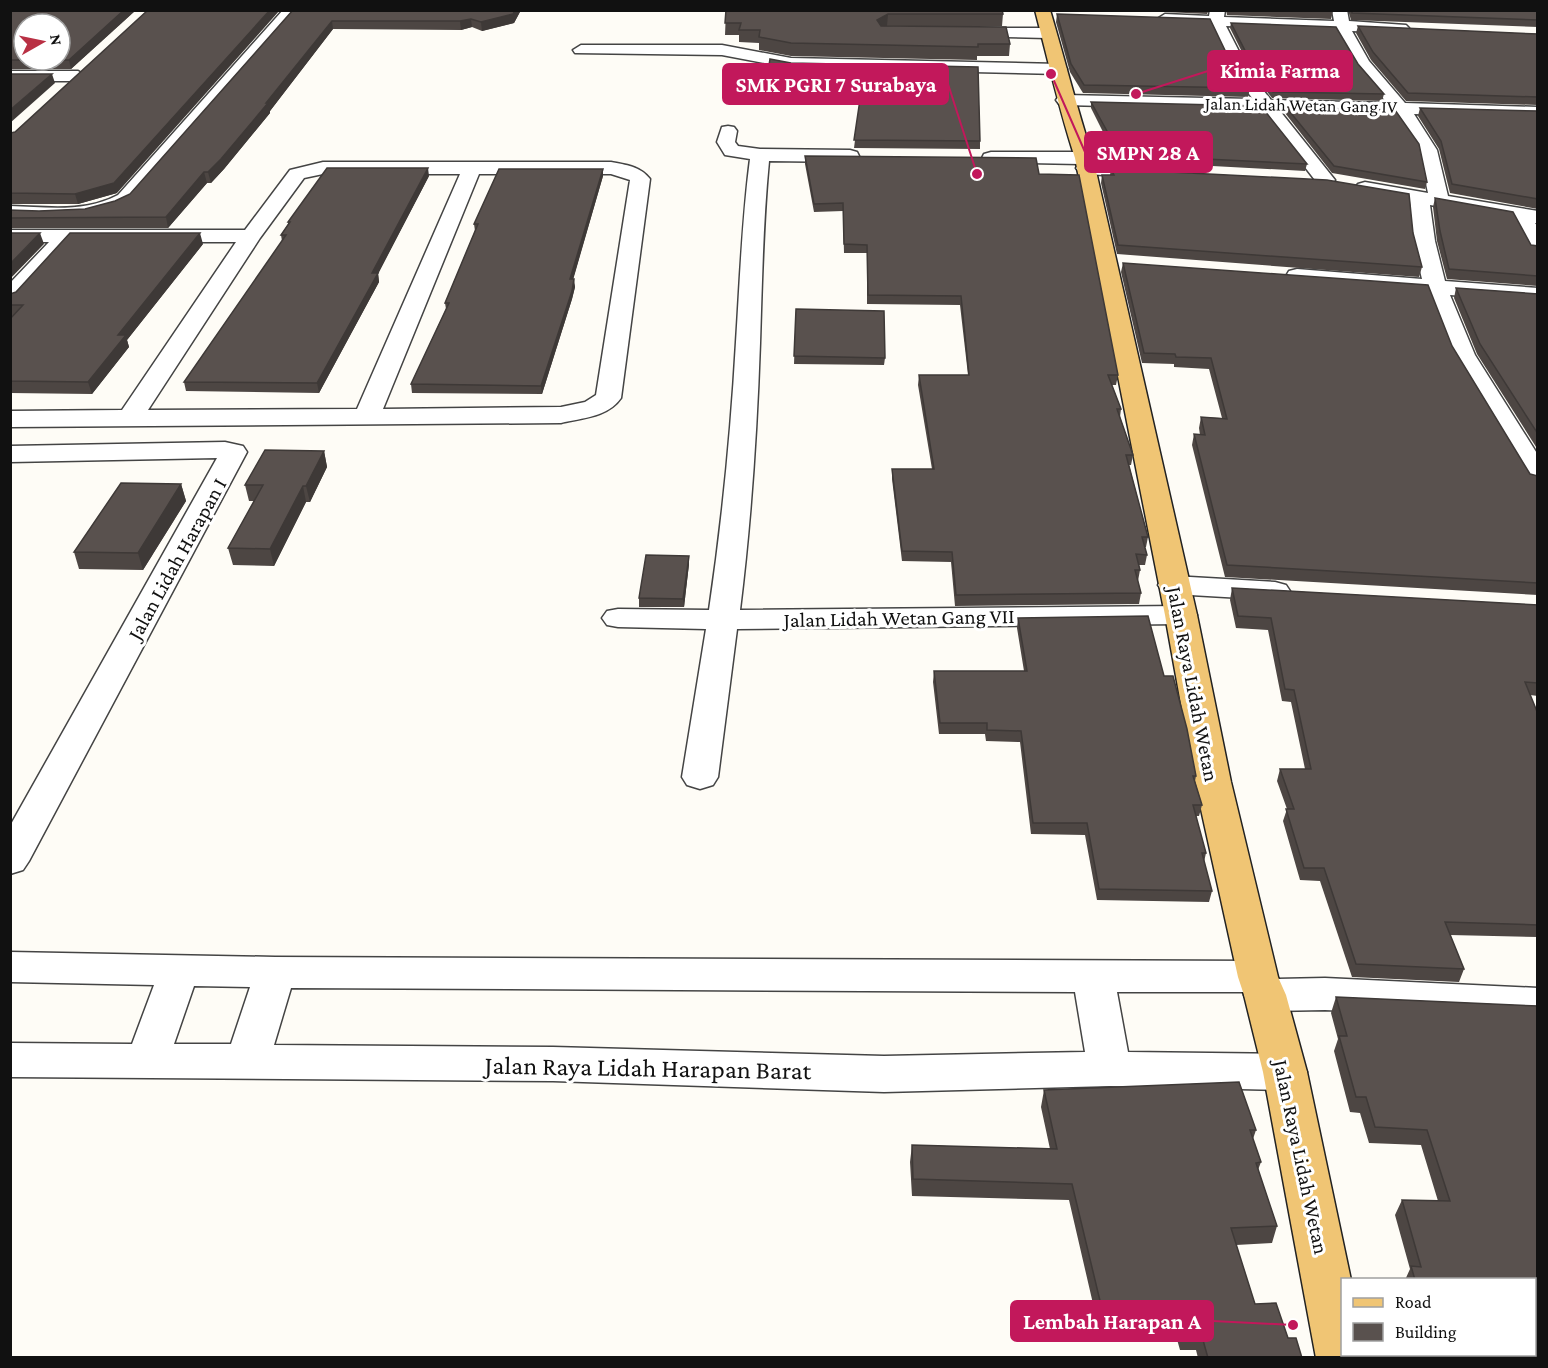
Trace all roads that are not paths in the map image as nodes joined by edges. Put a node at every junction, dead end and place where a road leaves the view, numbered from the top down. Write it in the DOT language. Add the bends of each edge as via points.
graph roads {
  1 [pos="292,10"];
  2 [pos="1217,16"];
  3 [pos="1046,18"];
  4 [pos="1146,18"];
  5 [pos="1339,18"];
  6 [pos="1421,29"];
  7 [pos="946,33"];
  8 [pos="581,50"];
  9 [pos="93,62"];
  10 [pos="10,76"];
  11 [pos="78,76"];
  12 [pos="1062,84"];
  13 [pos="61,91"];
  14 [pos="1266,104"];
  15 [pos="1400,108"];
  16 [pos="1538,112"];
  17 [pos="729,131"];
  18 [pos="760,155"];
  19 [pos="870,157"];
  20 [pos="977,158"];
  21 [pos="1085,163"];
  22 [pos="472,168"];
  23 [pos="1179,173"];
  24 [pos="1304,179"];
  25 [pos="1325,180"];
  26 [pos="1429,198"];
  27 [pos="10,212"];
  28 [pos="1529,217"];
  29 [pos="10,236"];
  30 [pos="66,236"];
  31 [pos="251,236"];
  32 [pos="1538,248"];
  33 [pos="1271,274"];
  34 [pos="1435,286"];
  35 [pos="1538,295"];
  36 [pos="10,297"];
  37 [pos="366,418"];
  38 [pos="10,419"];
  39 [pos="129,419"];
  40 [pos="10,454"];
  41 [pos="1538,478"];
  42 [pos="1304,593"];
  43 [pos="1177,600"];
  44 [pos="618,618"];
  45 [pos="724,620"];
  46 [pos="700,777"];
  47 [pos="10,861"];
  48 [pos="10,968"];
  49 [pos="180,969"];
  50 [pos="275,972"];
  51 [pos="1093,976"];
  52 [pos="1262,986"];
  53 [pos="1538,1004"];
  54 [pos="10,1060"];
  55 [pos="147,1060"];
  56 [pos="247,1062"];
  57 [pos="1110,1069"];
  58 [pos="1285,1072"];
  59 [pos="1341,1353"];
  1 -- 27 [label="street" via="114,207 88,213"];
  2 -- 4 [label="street"];
  2 -- 5 [label="street"];
  2 -- 14 [label="street" via="1243,76"];
  3 -- 7 [label="street"];
  3 -- 12 [label="main road, Jalan Raya Lidah Wetan"];
  5 -- 6 [label="street"];
  5 -- 15 [label="street" via="1350,45"];
  8 -- 12 [label="street, Jalan Lidah Wetan Gang IV" via="722,50 791,63"];
  9 -- 11 [label="street"];
  10 -- 11 [label="street"];
  11 -- 13 [label="street"];
  12 -- 14 [label="street, Jalan Lidah Wetan Gang IV"];
  12 -- 21 [label="main road, Jalan Raya Lidah Wetan"];
  14 -- 15 [label="street, Jalan Lidah Wetan Gang IV"];
  14 -- 25 [label="street"];
  15 -- 16 [label="street, Jalan Lidah Wetan Gang IV"];
  15 -- 26 [label="street" via="1428,149 1435,171"];
  17 -- 18 [label="street" via="726,142 730,149"];
  18 -- 19 [label="street"];
  18 -- 45 [label="street" via="752,226 735,525"];
  20 -- 21 [label="street"];
  21 -- 23 [label="street"];
  21 -- 43 [label="main road, Jalan Raya Lidah Wetan" via="1119,263"];
  22 -- 31 [label="street" via="309,170 297,174"];
  22 -- 37 [label="street"];
  22 -- 37 [label="street" via="611,168 628,170 640,179 608,398 593,408 561,415"];
  24 -- 25 [label="street"];
  25 -- 26 [label="street"];
  26 -- 28 [label="street"];
  26 -- 34 [label="street" via="1424,242"];
  28 -- 32 [label="street"];
  29 -- 30 [label="street"];
  30 -- 31 [label="street"];
  30 -- 36 [label="street"];
  31 -- 39 [label="street"];
  33 -- 34 [label="street"];
  34 -- 35 [label="street"];
  34 -- 41 [label="street" via="1463,355"];
  37 -- 39 [label="street"];
  38 -- 39 [label="street"];
  40 -- 47 [label="street, Jalan Lidah Harapan I" via="234,452"];
  42 -- 43 [label="street, Jalan Lidah Wetan Gang VII"];
  43 -- 45 [label="street, Jalan Lidah Wetan Gang VII"];
  43 -- 52 [label="main road, Jalan Raya Lidah Wetan" via="1213,782"];
  44 -- 45 [label="street, Jalan Lidah Wetan Gang VII"];
  45 -- 46 [label="street"];
  48 -- 49 [label="street"];
  49 -- 50 [label="street"];
  49 -- 55 [label="street"];
  50 -- 51 [label="street"];
  50 -- 56 [label="street"];
  51 -- 52 [label="street"];
  51 -- 57 [label="street"];
  52 -- 53 [label="street" via="1325,994"];
  52 -- 58 [label="main road, Jalan Raya Lidah Wetan"];
  54 -- 55 [label="street, Jalan Raya Lidah Harapan Barat"];
  55 -- 56 [label="street, Jalan Raya Lidah Harapan Barat"];
  56 -- 57 [label="street, Jalan Raya Lidah Harapan Barat" via="553,1064 884,1074"];
  57 -- 58 [label="street, Jalan Raya Lidah Harapan Barat"];
  58 -- 59 [label="main road, Jalan Raya Lidah Wetan"];
}
